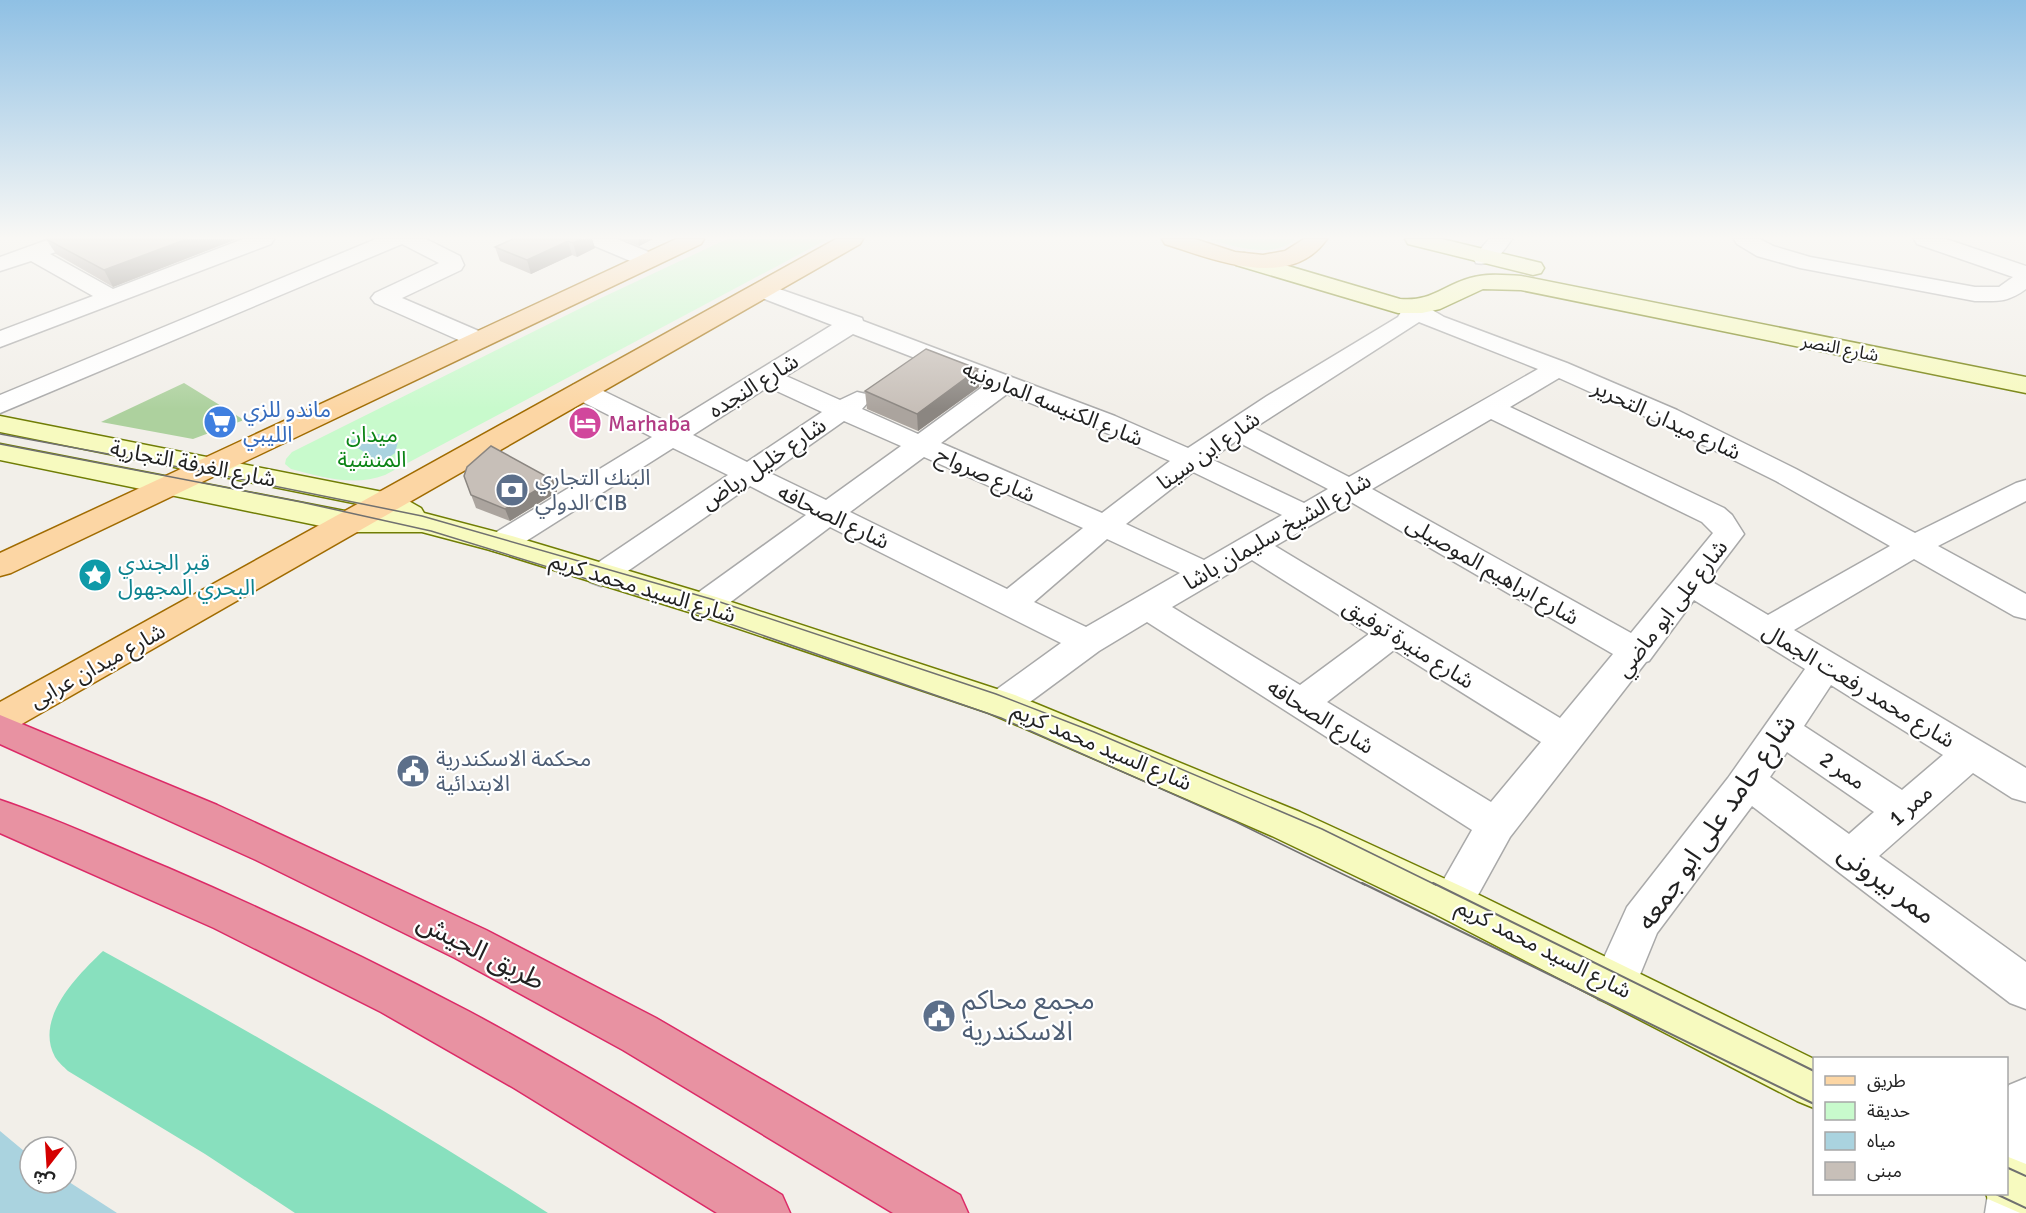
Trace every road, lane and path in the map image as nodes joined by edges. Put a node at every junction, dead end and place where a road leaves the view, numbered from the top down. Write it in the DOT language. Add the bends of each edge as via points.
graph roads {
  1 [pos="115,296"];
  2 [pos="260,296"];
  3 [pos="388,296"];
  4 [pos="573,296"];
  5 [pos="752,296"];
  6 [pos="777,296"];
  7 [pos="1361,296"];
  8 [pos="1452,296"];
  9 [pos="1583,296"];
  10 [pos="1671,296"];
  11 [pos="111,297"];
  12 [pos="1414,309"];
  13 [pos="853,323"];
  14 [pos="0,340"];
  15 [pos="479,340"];
  16 [pos="927,352"];
  17 [pos="2026,367"];
  18 [pos="1558,368"];
  19 [pos="766,377"];
  20 [pos="1005,383"];
  21 [pos="2026,385"];
  22 [pos="582,391"];
  23 [pos="0,405"];
  24 [pos="1490,408"];
  25 [pos="841,410"];
  26 [pos="0,424"];
  27 [pos="1234,429"];
  28 [pos="671,435"];
  29 [pos="920,445"];
  30 [pos="0,452"];
  31 [pos="1191,460"];
  32 [pos="210,467"];
  33 [pos="748,473"];
  34 [pos="168,487"];
  35 [pos="1350,489"];
  36 [pos="2026,489"];
  37 [pos="387,501"];
  38 [pos="828,513"];
  39 [pos="1305,515"];
  40 [pos="350,522"];
  41 [pos="422,522"];
  42 [pos="1103,525"];
  43 [pos="501,543"];
  44 [pos="1252,546"];
  45 [pos="1912,547"];
  46 [pos="0,566"];
  47 [pos="1206,573"];
  48 [pos="601,575"];
  49 [pos="1691,584"];
  50 [pos="1010,604"];
  51 [pos="704,605"];
  52 [pos="1147,607"];
  53 [pos="2026,608"];
  54 [pos="1768,630"];
  55 [pos="1394,633"];
  56 [pos="1087,642"];
  57 [pos="1637,652"];
  58 [pos="1826,665"];
  59 [pos="1301,703"];
  60 [pos="1002,704"];
  61 [pos="0,719"];
  62 [pos="0,729"];
  63 [pos="1782,730"];
  64 [pos="1566,740"];
  65 [pos="1971,753"];
  66 [pos="1747,781"];
  67 [pos="2026,787"];
  68 [pos="1903,811"];
  69 [pos="0,816"];
  70 [pos="1496,825"];
  71 [pos="1850,857"];
  72 [pos="1452,902"];
  73 [pos="1614,984"];
  74 [pos="2026,988"];
  75 [pos="1813,1083"];
  76 [pos="2026,1102"];
  77 [pos="2014,1192"];
  78 [pos="764,1213"];
  79 [pos="942,1213"];
  1 -- 11 [label="street"];
  2 -- 23 [label="street"];
  3 -- 15 [label="street" via="383,298"];
  4 -- 15 [label="main road"];
  5 -- 22 [label="main road, شارع ميدان عرابى"];
  6 -- 13 [label="street, شارع الكنيسه المارونيه"];
  7 -- 12 [label="main road"];
  8 -- 12 [label="main road, شارع النصر"];
  9 -- 21 [label="main road, شارع النصر"];
  10 -- 17 [label="main road, شارع النصر"];
  11 -- 14 [label="street"];
  12 -- 18 [label="street, شارع ميدان التحرير" via="1435,322"];
  12 -- 27 [label="street, شارع ابن سينا" via="1408,321"];
  13 -- 16 [label="street, شارع الكنيسه المارونيه"];
  13 -- 19 [label="street, شارع النجده"];
  15 -- 32 [label="main road"];
  16 -- 20 [label="street, شارع الكنيسه المارونيه"];
  16 -- 25 [label="street, شارع خليل رياض"];
  18 -- 24 [label="street, شارع الشيخ سليمان باشا"];
  18 -- 45 [label="street, شارع ميدان التحرير" via="1786,475"];
  19 -- 25 [label="street, شارع صرواح"];
  19 -- 28 [label="street, شارع النجده"];
  20 -- 29 [label="street"];
  20 -- 31 [label="street, شارع الكنيسه المارونيه"];
  22 -- 28 [label="street, شارع الصحافه"];
  22 -- 37 [label="main road, شارع ميدان عرابى"];
  24 -- 35 [label="street, شارع الشيخ سليمان باشا"];
  24 -- 49 [label="street, شارع على ابو ماضي" via="1721,522 1729,534"];
  25 -- 29 [label="street, شارع صرواح"];
  25 -- 33 [label="street, شارع خليل رياض"];
  26 -- 32 [label="main road, شارع الغرفة التجارية"];
  27 -- 31 [label="street, شارع ابن سينا"];
  27 -- 35 [label="street, شارع ابراهيم الموصيلى"];
  28 -- 33 [label="street, شارع الصحافه"];
  28 -- 43 [label="street, شارع النجده"];
  29 -- 38 [label="street"];
  29 -- 42 [label="street, شارع صرواح"];
  30 -- 34 [label="main road, شارع الغرفة التجارية"];
  31 -- 39 [label="street, شارع الكنيسه المارونيه"];
  31 -- 42 [label="street, شارع ابن سينا"];
  32 -- 34 [label="main road"];
  32 -- 37 [label="main road, شارع الغرفة التجارية"];
  33 -- 38 [label="street, شارع الصحافه"];
  33 -- 48 [label="street, شارع خليل رياض"];
  34 -- 40 [label="main road, شارع الغرفة التجارية"];
  34 -- 46 [label="main road"];
  35 -- 39 [label="street, شارع الشيخ سليمان باشا"];
  35 -- 57 [label="street, شارع ابراهيم الموصيلى"];
  36 -- 45 [label="street"];
  37 -- 40 [label="main road, شارع ميدان عرابى"];
  37 -- 41 [label="main road"];
  38 -- 50 [label="street, شارع الصحافه"];
  38 -- 51 [label="street"];
  39 -- 44 [label="street, شارع الشيخ سليمان باشا"];
  40 -- 41 [label="main road, شارع السيد محمد كريم"];
  40 -- 61 [label="main road, شارع ميدان عرابى"];
  41 -- 43 [label="main road, شارع السيد محمد كريم"];
  42 -- 47 [label="street, شارع صرواح"];
  42 -- 50 [label="street, شارع ابن سينا"];
  43 -- 48 [label="main road, شارع السيد محمد كريم"];
  44 -- 47 [label="street, شارع الشيخ سليمان باشا"];
  44 -- 55 [label="street, شارع منيرة توفيق"];
  45 -- 53 [label="street, شارع ميدان التحرير"];
  45 -- 54 [label="street"];
  47 -- 52 [label="street, شارع الشيخ سليمان باشا"];
  48 -- 51 [label="main road, شارع السيد محمد كريم"];
  49 -- 54 [label="street, شارع محمد رفعت الجمال"];
  49 -- 57 [label="street, شارع على ابو ماضي"];
  50 -- 56 [label="street, شارع الصحافه"];
  51 -- 60 [label="main road, شارع السيد محمد كريم"];
  52 -- 56 [label="street, شارع الشيخ سليمان باشا"];
  52 -- 59 [label="street, شارع الصحافه"];
  54 -- 58 [label="street, شارع محمد رفعت الجمال"];
  55 -- 59 [label="street"];
  55 -- 64 [label="street, شارع منيرة توفيق"];
  56 -- 60 [label="street, شارع الشيخ سليمان باشا"];
  57 -- 64 [label="street, شارع على ابو ماضي"];
  58 -- 63 [label="street, شارع حامد على ابو جمعه"];
  58 -- 65 [label="street, شارع محمد رفعت الجمال"];
  59 -- 70 [label="street, شارع الصحافه"];
  60 -- 72 [label="main road, شارع السيد محمد كريم" via="1286,824"];
  62 -- 79 [label="highway, طريق الجيش" via="174,803 537,978"];
  63 -- 66 [label="street, شارع حامد على ابو جمعه"];
  63 -- 68 [label="street, ممر 2"];
  64 -- 70 [label="street, شارع على ابو ماضي"];
  65 -- 67 [label="street, شارع محمد رفعت الجمال"];
  65 -- 68 [label="street, ممر 1"];
  66 -- 71 [label="street, ممر بيرونى"];
  66 -- 73 [label="street, شارع حامد على ابو جمعه" via="1642,920"];
  68 -- 71 [label="street, ممر 1"];
  69 -- 78 [label="highway" via="219,910 441,1021 607,1115"];
  70 -- 72 [label="street, شارع على ابو ماضي"];
  71 -- 74 [label="street, ممر بيرونى"];
  72 -- 73 [label="main road, شارع السيد محمد كريم"];
  73 -- 75 [label="main road, شارع السيد محمد كريم"];
  76 -- 77 [label="street"];
}
